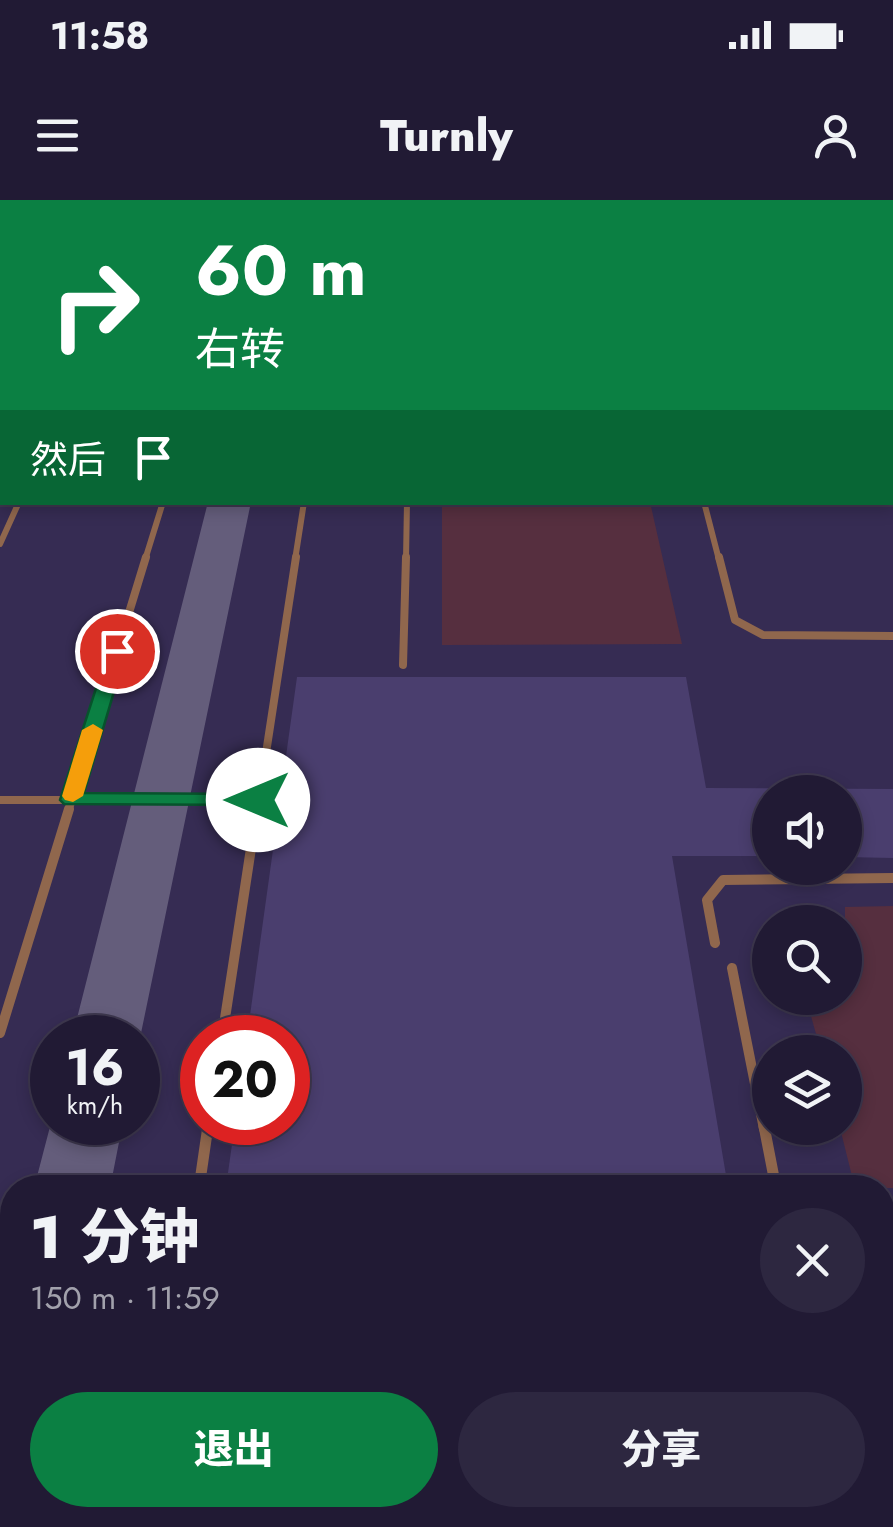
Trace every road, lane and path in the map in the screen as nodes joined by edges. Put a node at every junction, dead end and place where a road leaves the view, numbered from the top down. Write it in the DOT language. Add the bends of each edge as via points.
graph roads {
  1 [pos="18,505"];
  2 [pos="162,505"];
  3 [pos="304,505"];
  4 [pos="407,505"];
  5 [pos="705,505"];
  6 [pos="0,544"];
  7 [pos="893,636"];
  8 [pos="404,665"];
  9 [pos="0,800"];
  10 [pos="71,800"];
  11 [pos="258,800"];
  12 [pos="893,878"];
  13 [pos="714,944"];
  14 [pos="732,968"];
  15 [pos="225,1015"];
  16 [pos="0,1033"];
  17 [pos="206,1145"];
  18 [pos="201,1175"];
  19 [pos="773,1175"];
  1 -- 6 [label="lane"];
  2 -- 10 [label="lane"];
  3 -- 11 [label="lane"];
  4 -- 8 [label="lane"];
  5 -- 7 [label="lane" via="734,620 763,634"];
  9 -- 10 [label="lane"];
  10 -- 11 [label="lane"];
  10 -- 16 [label="lane"];
  11 -- 15 [label="lane"];
  12 -- 13 [label="lane" via="723,880 705,899"];
  14 -- 19 [label="lane"];
  17 -- 18 [label="lane"];
}
